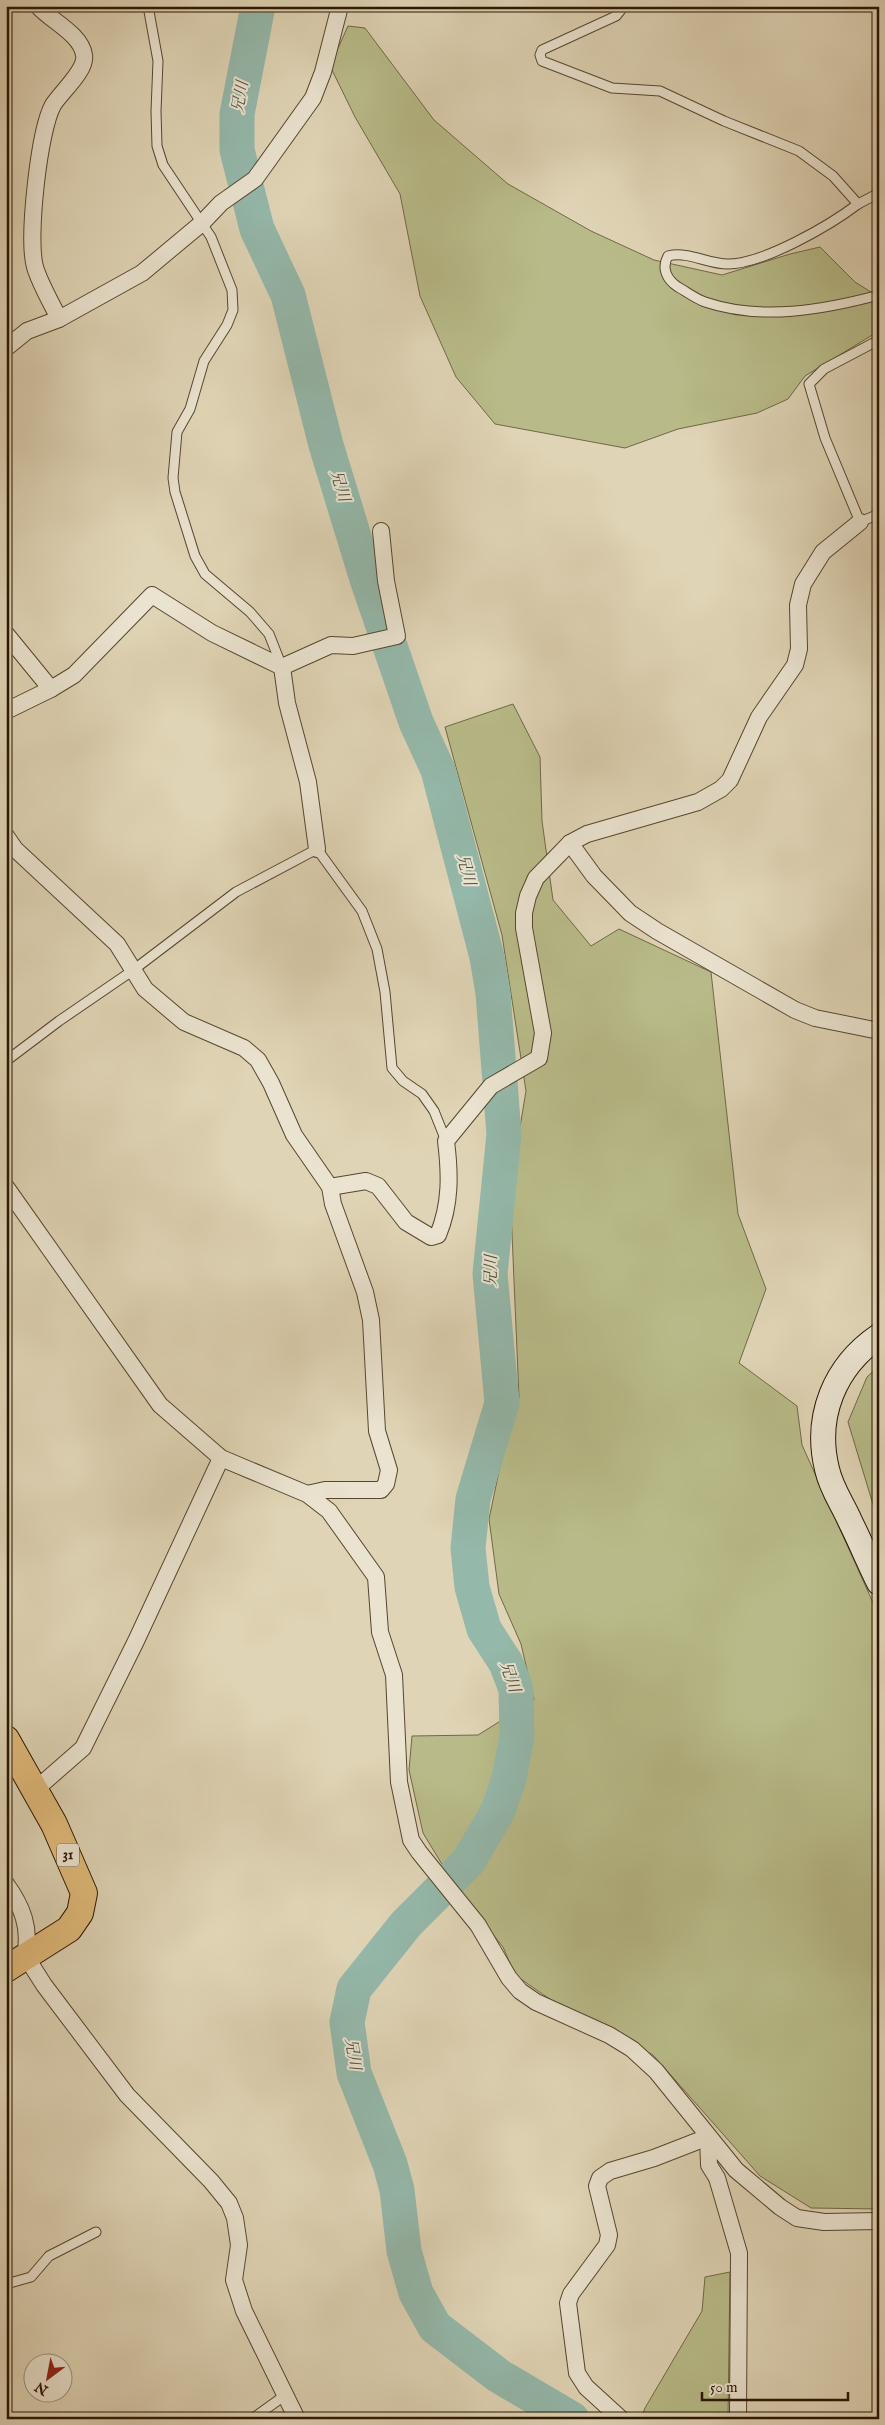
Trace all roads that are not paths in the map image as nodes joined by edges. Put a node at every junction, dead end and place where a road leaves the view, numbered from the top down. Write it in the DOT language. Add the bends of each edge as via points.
graph roads {
  1 [pos="38,6"];
  2 [pos="148,6"];
  3 [pos="340,6"];
  4 [pos="624,6"];
  5 [pos="879,193"];
  6 [pos="858,204"];
  7 [pos="202,223"];
  8 [pos="879,294"];
  9 [pos="59,319"];
  10 [pos="879,340"];
  11 [pos="6,348"];
  12 [pos="879,514"];
  13 [pos="860,522"];
  14 [pos="381,531"];
  15 [pos="6,634"];
  16 [pos="282,667"];
  17 [pos="51,689"];
  18 [pos="6,711"];
  19 [pos="6,836"];
  20 [pos="570,843"];
  21 [pos="317,849"];
  22 [pos="132,971"];
  23 [pos="879,1031"];
  24 [pos="6,1061"];
  25 [pos="446,1140"];
  26 [pos="6,1187"];
  27 [pos="330,1187"];
  28 [pos="879,1336"];
  29 [pos="221,1458"];
  30 [pos="307,1494"];
  31 [pos="879,1583"];
  32 [pos="6,1739"];
  33 [pos="35,1790"];
  34 [pos="6,1884"];
  35 [pos="16,1962"];
  36 [pos="708,2137"];
  37 [pos="879,2221"];
  38 [pos="96,2232"];
  39 [pos="6,2284"];
  40 [pos="284,2396"];
  41 [pos="252,2419"];
  42 [pos="297,2419"];
  43 [pos="621,2419"];
  44 [pos="738,2419"];
  1 -- 9 [label="street" via="81,44 85,56 83,66 52,107 36,169 34,266"];
  2 -- 7 [label="lane" via="158,61 157,146 163,165"];
  3 -- 7 [label="street" via="313,98 255,179 221,203"];
  4 -- 6 [label="lane" via="616,16 542,50 542,62 612,88 660,91 799,151 833,176"];
  5 -- 6 [label="lane"];
  6 -- 8 [label="lane" via="833,223 740,264 720,264 680,253 668,256 664,271 671,283 703,302 763,312 833,306"];
  7 -- 9 [label="street" via="142,273"];
  7 -- 16 [label="lane" via="232,290 233,310 204,361 190,409 177,432 173,478 195,556 205,574 250,612 269,634"];
  9 -- 11 [label="street" via="27,331"];
  10 -- 13 [label="lane" via="824,369 809,384 825,438"];
  12 -- 13 [label="lane"];
  13 -- 20 [label="street" via="823,552 803,584 798,605 799,649 795,665 759,717 730,780 698,802 587,834"];
  14 -- 16 [label="street" via="386,581 397,636 353,646 331,646"];
  15 -- 17 [label="street"];
  16 -- 17 [label="street" via="212,632 152,595 79,670"];
  16 -- 21 [label="street" via="287,703 308,782"];
  17 -- 18 [label="street"];
  19 -- 22 [label="street" via="15,849 117,944"];
  20 -- 23 [label="street" via="594,876 630,912 657,931 795,1010 815,1018"];
  20 -- 25 [label="street" via="536,878 524,913 543,1033 540,1058 491,1086"];
  21 -- 22 [label="lane" via="236,892"];
  21 -- 25 [label="lane" via="362,910 378,949 392,1068 403,1081 422,1094 434,1111"];
  22 -- 24 [label="lane"];
  22 -- 27 [label="street" via="145,989 184,1022 244,1048 258,1060 294,1134"];
  25 -- 27 [label="street" via="450,1176 438,1235 431,1237 406,1222 378,1186 366,1181"];
  26 -- 29 [label="street" via="160,1405"];
  27 -- 30 [label="street" via="371,1320 377,1431 389,1470 382,1490 325,1490"];
  28 -- 31 [label="street" via="861,1348 835,1384 828,1404 824,1444 834,1489"];
  29 -- 30 [label="street"];
  29 -- 33 [label="street" via="84,1748"];
  30 -- 36 [label="street" via="329,1511 376,1577 380,1632 394,1674 399,1782 411,1840 418,1852 478,1925 520,1991 632,2049 656,2071"];
  32 -- 33 [label="main road, 31"];
  33 -- 35 [label="main road, 31" via="70,1857 84,1893 80,1914 69,1929"];
  34 -- 35 [label="street" via="18,1900 28,1940"];
  35 -- 40 [label="street" via="44,1985 127,2095 229,2203 235,2218 238,2245 234,2280 244,2311"];
  36 -- 37 [label="street" via="736,2170 798,2218 824,2222"];
  36 -- 43 [label="street" via="610,2171 600,2178 597,2186 609,2235 607,2245 571,2294 568,2303 577,2373 586,2387"];
  36 -- 44 [label="street" via="709,2165 717,2178 739,2253"];
  38 -- 39 [label="lane" via="49,2256 31,2277"];
  40 -- 41 [label="lane"];
  40 -- 42 [label="street"];
}
